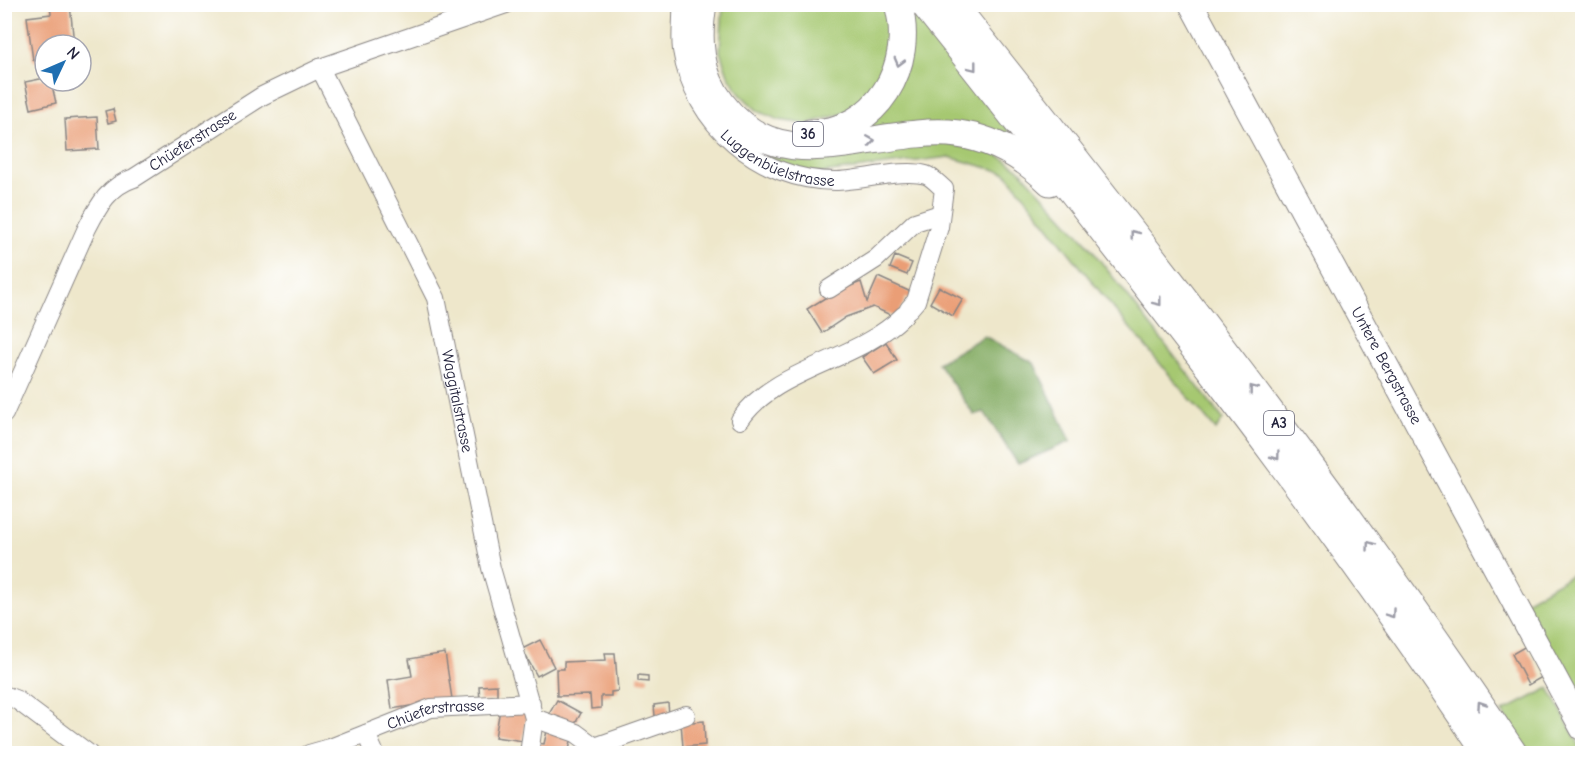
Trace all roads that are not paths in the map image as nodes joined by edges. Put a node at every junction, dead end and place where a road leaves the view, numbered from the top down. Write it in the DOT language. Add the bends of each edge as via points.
graph roads {
  1 [pos="506,4"];
  2 [pos="682,4"];
  3 [pos="702,4"];
  4 [pos="715,4"];
  5 [pos="898,4"];
  6 [pos="924,4"];
  7 [pos="953,4"];
  8 [pos="962,4"];
  9 [pos="1191,4"];
  10 [pos="978,36"];
  11 [pos="320,68"];
  12 [pos="940,214"];
  13 [pos="1109,239"];
  14 [pos="829,289"];
  15 [pos="4,414"];
  16 [pos="740,420"];
  17 [pos="4,695"];
  18 [pos="532,710"];
  19 [pos="686,716"];
  20 [pos="1582,728"];
  21 [pos="366,734"];
  22 [pos="89,753"];
  23 [pos="309,753"];
  24 [pos="375,753"];
  25 [pos="529,753"];
  26 [pos="1487,753"];
  27 [pos="1514,753"];
  1 -- 11 [label="street, Chüeferstrasse"];
  2 -- 12 [label="street, Luggenbüelstrasse" via="682,50 698,100 715,126 744,152 776,170 835,181 926,175 944,189"];
  3 -- 13 [label="highway, one-way" via="700,50 709,84 729,113 754,133 783,144 806,147 933,133 983,140 1007,149 1036,169"];
  5 -- 4 [label="highway, 36, one-way" via="903,48 883,97 852,123 808,134 765,123 727,91 714,55"];
  6 -- 13 [label="highway, A3, one-way"];
  7 -- 10 [label="highway, A3"];
  8 -- 10 [label="highway"];
  9 -- 20 [label="main road, Untere Bergstrasse"];
  27 -- 10 [label="highway, A3, one-way" via="1315,470"];
  11 -- 15 [label="street, Chüeferstrasse" via="262,96 134,178 118,183 87,228"];
  11 -- 18 [label="street, Waggitalstrasse" via="436,298 491,568"];
  12 -- 14 [label="street" via="915,222 876,258"];
  12 -- 16 [label="street, Luggenbüelstrasse" via="916,301 906,312 886,332 762,394"];
  13 -- 26 [label="highway, A3, one-way" via="1306,496"];
  17 -- 22 [label="street" via="17,700"];
  18 -- 19 [label="street" via="595,747"];
  18 -- 21 [label="street, Chüeferstrasse" via="431,708"];
  18 -- 25 [label="street, Waggitalstrasse"];
  21 -- 23 [label="street, Chüeferstrasse"];
  21 -- 24 [label="street"];
}
